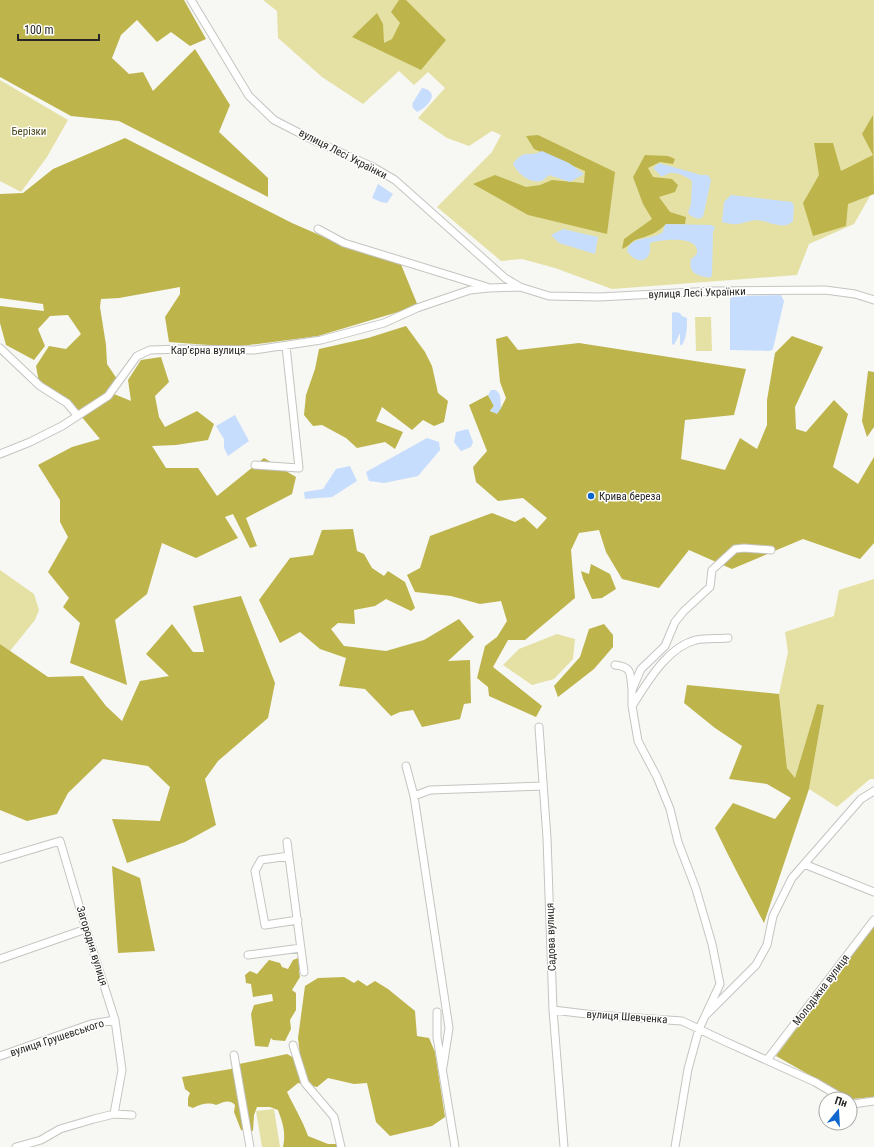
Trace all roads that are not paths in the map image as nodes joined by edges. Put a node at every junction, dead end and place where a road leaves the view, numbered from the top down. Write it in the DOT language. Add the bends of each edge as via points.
graph roads {
  1 [pos="192,0"];
  2 [pos="318,229"];
  3 [pos="501,274"];
  4 [pos="493,287"];
  5 [pos="520,287"];
  6 [pos="874,300"];
  7 [pos="422,306"];
  8 [pos="286,346"];
  9 [pos="0,348"];
  10 [pos="77,415"];
  11 [pos="0,454"];
  12 [pos="255,465"];
  13 [pos="771,550"];
  14 [pos="728,638"];
  15 [pos="615,665"];
  16 [pos="632,690"];
  17 [pos="632,706"];
  18 [pos="539,727"];
  19 [pos="406,766"];
  20 [pos="543,786"];
  21 [pos="874,792"];
  22 [pos="414,796"];
  23 [pos="287,842"];
  24 [pos="289,856"];
  25 [pos="0,859"];
  26 [pos="804,864"];
  27 [pos="874,892"];
  28 [pos="298,920"];
  29 [pos="874,920"];
  30 [pos="86,929"];
  31 [pos="301,948"];
  32 [pos="248,955"];
  33 [pos="0,959"];
  34 [pos="304,972"];
  35 [pos="720,984"];
  36 [pos="732,990"];
  37 [pos="553,1010"];
  38 [pos="437,1012"];
  39 [pos="705,1016"];
  40 [pos="115,1020"];
  41 [pos="699,1029"];
  42 [pos="293,1045"];
  43 [pos="234,1055"];
  44 [pos="0,1056"];
  45 [pos="767,1060"];
  46 [pos="443,1067"];
  47 [pos="830,1091"];
  48 [pos="874,1101"];
  49 [pos="858,1102"];
  50 [pos="114,1114"];
  51 [pos="132,1115"];
  52 [pos="42,1143"];
  53 [pos="16,1147"];
  54 [pos="250,1147"];
  55 [pos="342,1147"];
  56 [pos="455,1147"];
  57 [pos="564,1147"];
  58 [pos="675,1147"];
  1 -- 3 [label="street, вулиця Лесі Українки" via="249,96 274,120 395,180"];
  2 -- 4 [label="street" via="344,243"];
  3 -- 4 [label="street" via="500,282"];
  3 -- 5 [label="street, вулиця Лесі Українки"];
  4 -- 5 [label="street, вулиця Лесі Українки"];
  4 -- 7 [label="street, вулиця Лесі Українки" via="470,290"];
  5 -- 6 [label="street, вулиця Лесі Українки" via="549,296 598,297 713,291 825,290 855,294"];
  7 -- 8 [label="street, Карʼєрна вулиця" via="377,325 321,340"];
  8 -- 10 [label="street, Карʼєрна вулиця" via="254,350 150,350 137,356 108,396"];
  8 -- 12 [label="street" via="299,468"];
  9 -- 10 [label="street" via="40,386 67,403"];
  10 -- 11 [label="street, Карʼєрна вулиця" via="62,426"];
  13 -- 16 [label="street" via="735,549 712,570 710,588 675,622 665,646 641,670"];
  14 -- 17 [label="street" via="697,640 683,646 663,662"];
  15 -- 16 [label="street" via="628,669"];
  16 -- 17 [label="street"];
  17 -- 35 [label="street" via="638,741 657,776 670,809 678,842 696,889 712,944"];
  18 -- 20 [label="street, Садова вулиця"];
  19 -- 22 [label="street"];
  20 -- 22 [label="street" via="430,790"];
  20 -- 37 [label="street, Садова вулиця"];
  21 -- 26 [label="street" via="861,799"];
  22 -- 46 [label="street" via="449,1028"];
  23 -- 24 [label="street"];
  24 -- 28 [label="street"];
  24 -- 28 [label="street" via="261,860 255,871 265,926"];
  25 -- 30 [label="street, Загородня вулиця" via="60,841"];
  26 -- 27 [label="street"];
  26 -- 36 [label="street" via="788,884 773,916 767,944 756,965"];
  28 -- 31 [label="street"];
  29 -- 45 [label="street, Молодіжна вулиця"];
  30 -- 33 [label="street"];
  30 -- 40 [label="street, Загородня вулиця"];
  31 -- 32 [label="street"];
  31 -- 34 [label="street"];
  35 -- 36 [label="street"];
  35 -- 39 [label="street"];
  36 -- 39 [label="street"];
  37 -- 41 [label="street, вулиця Шевченка" via="682,1021"];
  37 -- 57 [label="street, Садова вулиця"];
  38 -- 46 [label="street" via="437,1037"];
  39 -- 41 [label="street"];
  40 -- 44 [label="street, вулиця Грушевського" via="92,1024"];
  40 -- 50 [label="street, Загородня вулиця" via="122,1070"];
  41 -- 45 [label="street"];
  41 -- 58 [label="street" via="688,1069"];
  42 -- 55 [label="street" via="305,1083 334,1117"];
  43 -- 54 [label="street"];
  45 -- 47 [label="street"];
  46 -- 56 [label="street"];
  48 -- 49 [label="street"];
  50 -- 51 [label="street"];
  50 -- 52 [label="street" via="60,1129"];
  52 -- 53 [label="street"];
}
